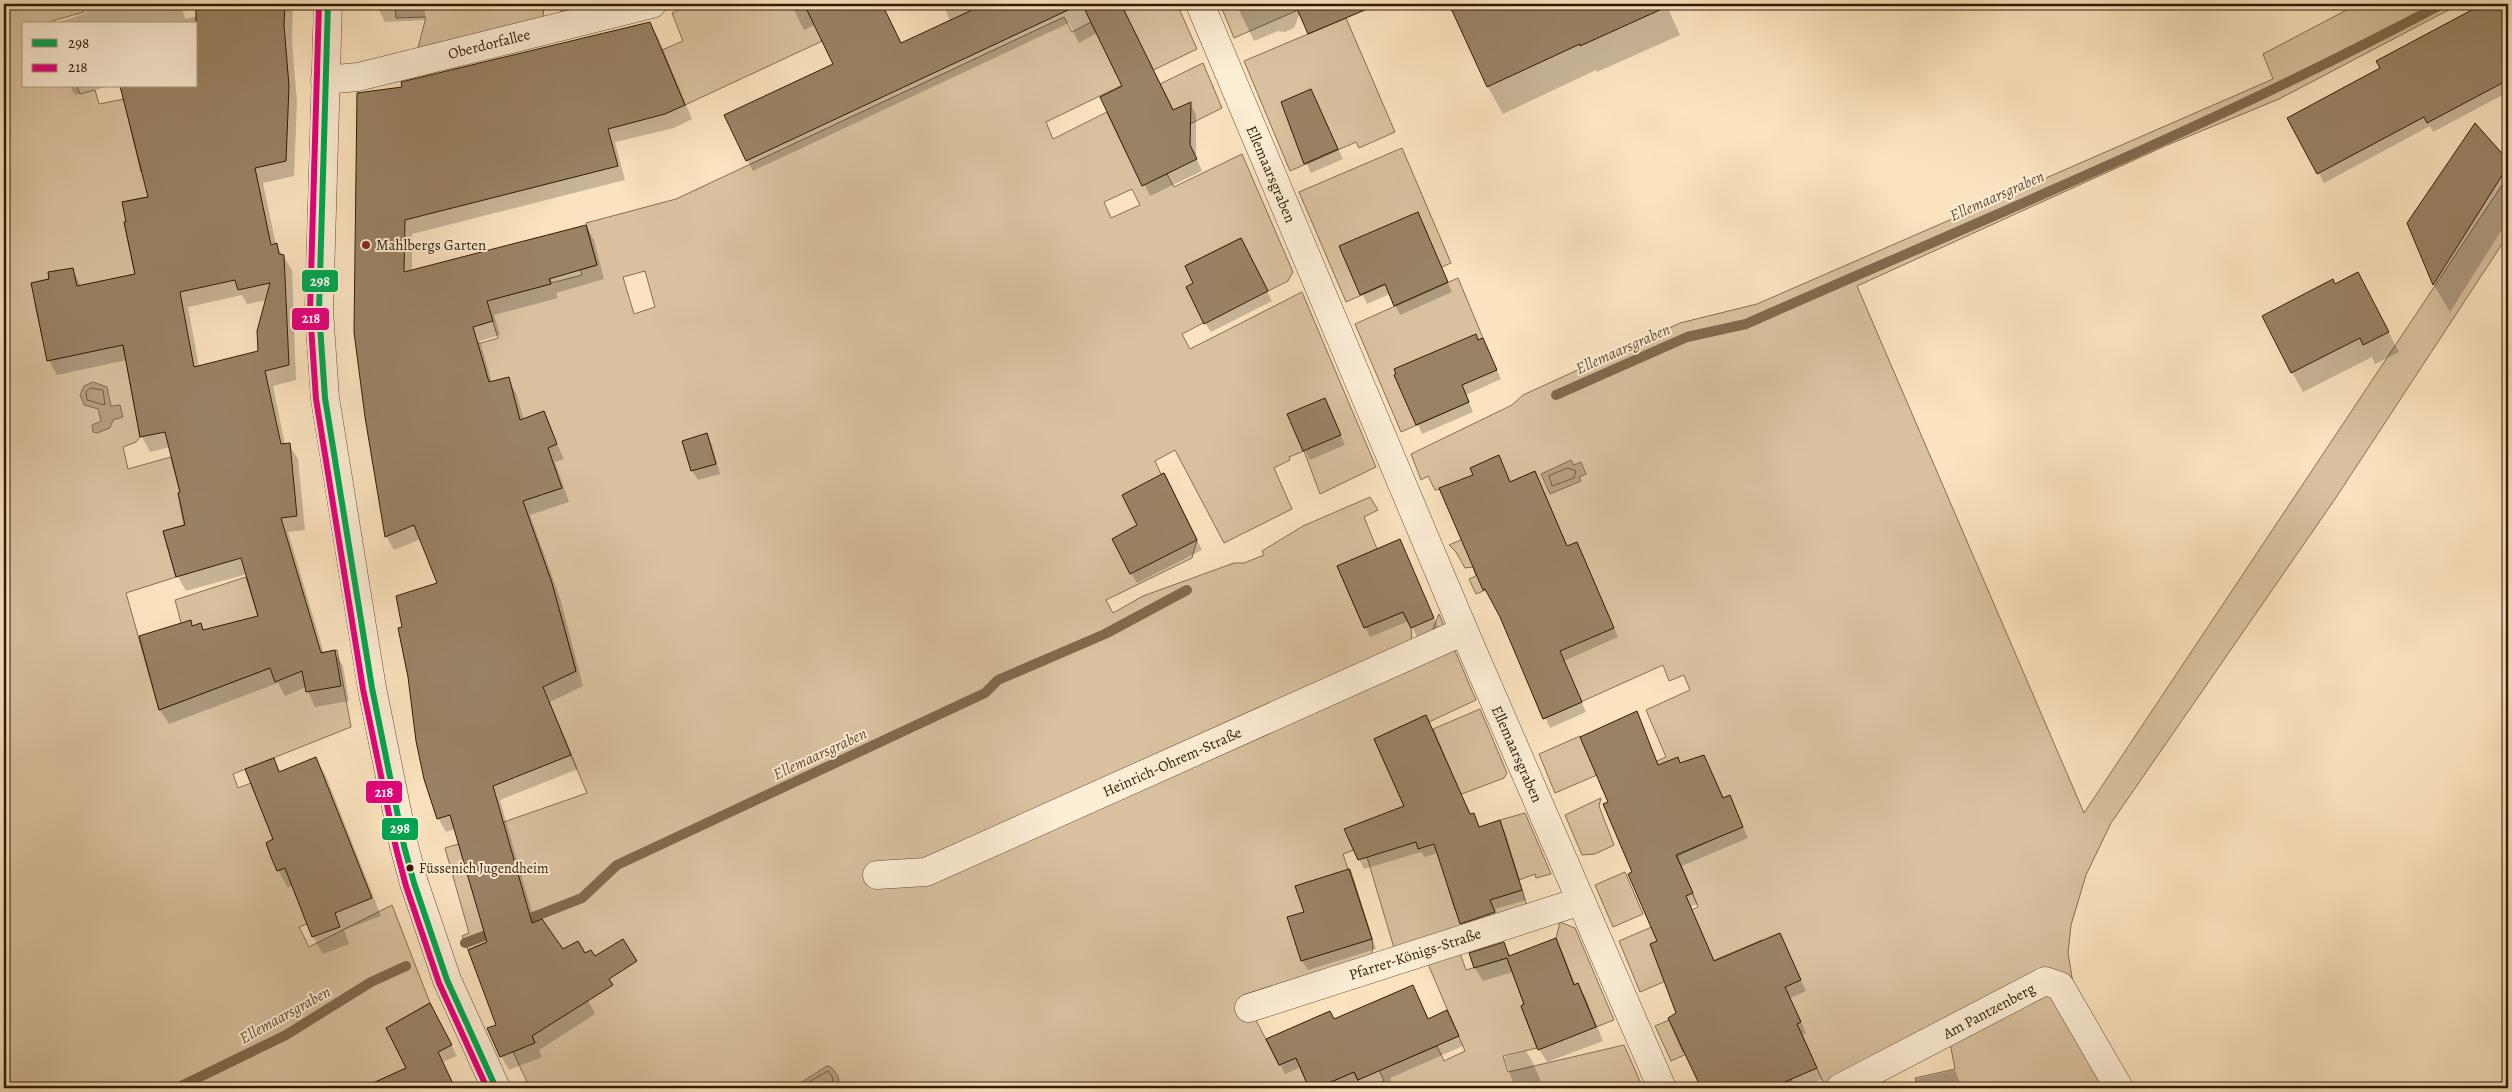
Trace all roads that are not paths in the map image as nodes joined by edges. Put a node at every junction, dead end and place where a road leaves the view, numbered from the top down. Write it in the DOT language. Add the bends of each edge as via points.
graph roads {
  1 [pos="328,4"];
  2 [pos="652,4"];
  3 [pos="1200,4"];
  4 [pos="325,80"];
  5 [pos="1464,631"];
  6 [pos="876,875"];
  7 [pos="1581,901"];
  8 [pos="1249,1008"];
  9 [pos="496,1088"];
  10 [pos="1662,1088"];
  11 [pos="1840,1088"];
  12 [pos="2119,1088"];
  1 -- 4 [label="street"];
  2 -- 4 [label="street, Oberdorfallee" via="358,77"];
  3 -- 5 [label="street, Ellemaarsgraben"];
  4 -- 9 [label="street" via="320,339 325,398 351,564 393,800 414,884 447,980"];
  5 -- 6 [label="street, Heinrich-Ohrem-Straße" via="926,872"];
  5 -- 7 [label="street, Ellemaarsgraben"];
  7 -- 8 [label="street, Pfarrer-Königs-Straße"];
  7 -- 10 [label="street, Ellemaarsgraben"];
  11 -- 12 [label="street, Am Pantzenberg" via="2045,981 2060,986"];
}
